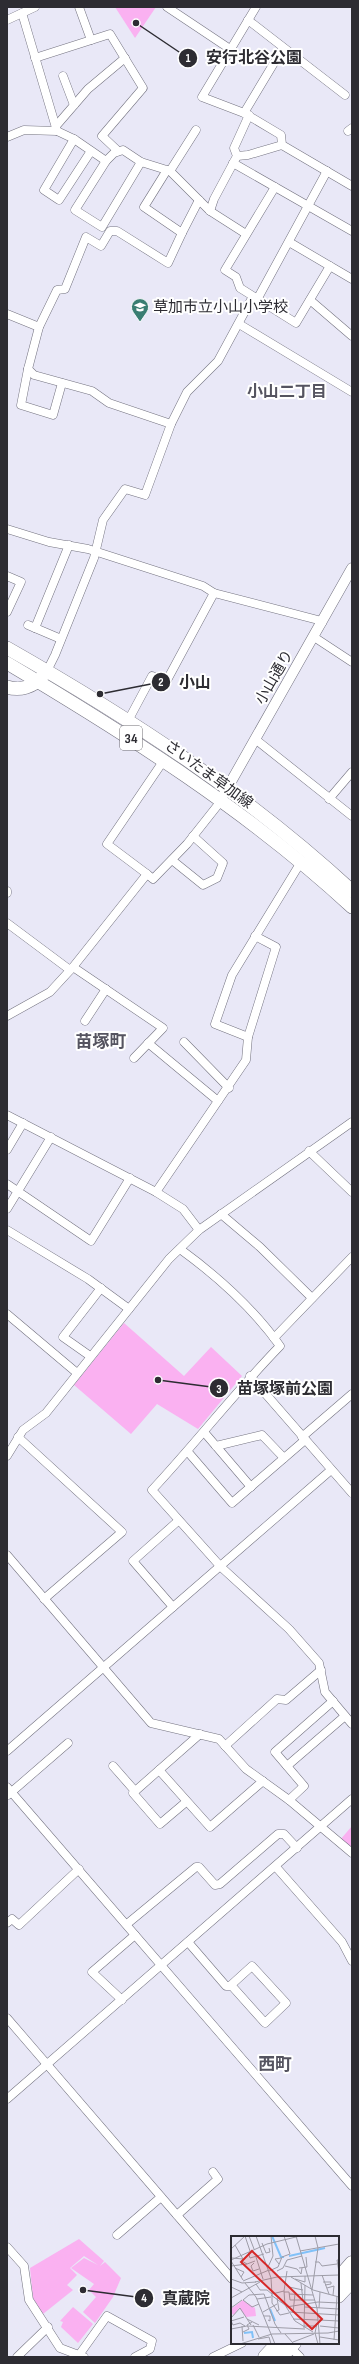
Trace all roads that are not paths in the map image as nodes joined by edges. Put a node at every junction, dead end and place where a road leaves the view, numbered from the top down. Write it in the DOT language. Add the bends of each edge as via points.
graph roads {
  1 [pos="35,7"];
  2 [pos="79,7"];
  3 [pos="167,7"];
  4 [pos="256,7"];
  5 [pos="22,13"];
  6 [pos="7,20"];
  7 [pos="248,20"];
  8 [pos="91,40"];
  9 [pos="283,48"];
  10 [pos="230,49"];
  11 [pos="35,58"];
  12 [pos="125,58"];
  13 [pos="63,76"];
  14 [pos="345,95"];
  15 [pos="74,105"];
  16 [pos="246,114"];
  17 [pos="56,129"];
  18 [pos="196,130"];
  19 [pos="7,137"];
  20 [pos="74,139"];
  21 [pos="282,145"];
  22 [pos="91,151"];
  23 [pos="118,151"];
  24 [pos="235,159"];
  25 [pos="106,161"];
  26 [pos="141,162"];
  27 [pos="169,171"];
  28 [pos="327,171"];
  29 [pos="352,186"];
  30 [pos="275,187"];
  31 [pos="199,200"];
  32 [pos="308,206"];
  33 [pos="210,210"];
  34 [pos="102,227"];
  35 [pos="115,231"];
  36 [pos="352,231"];
  37 [pos="182,233"];
  38 [pos="246,234"];
  39 [pos="290,242"];
  40 [pos="330,266"];
  41 [pos="352,279"];
  42 [pos="254,298"];
  43 [pos="310,300"];
  44 [pos="7,314"];
  45 [pos="239,324"];
  46 [pos="39,327"];
  47 [pos="352,336"];
  48 [pos="28,369"];
  49 [pos="62,383"];
  50 [pos="352,392"];
  51 [pos="171,424"];
  52 [pos="7,529"];
  53 [pos="69,545"];
  54 [pos="94,551"];
  55 [pos="352,568"];
  56 [pos="7,576"];
  57 [pos="214,593"];
  58 [pos="7,612"];
  59 [pos="322,624"];
  60 [pos="314,637"];
  61 [pos="61,639"];
  62 [pos="7,648"];
  63 [pos="352,662"];
  64 [pos="7,663"];
  65 [pos="46,671"];
  66 [pos="38,681"];
  67 [pos="7,688"];
  68 [pos="129,719"];
  69 [pos="255,739"];
  70 [pos="164,760"];
  71 [pos="352,772"];
  72 [pos="224,795"];
  73 [pos="329,799"];
  74 [pos="352,816"];
  75 [pos="193,836"];
  76 [pos="172,860"];
  77 [pos="300,862"];
  78 [pos="147,874"];
  79 [pos="352,891"];
  80 [pos="352,907"];
  81 [pos="8,925"];
  82 [pos="255,936"];
  83 [pos="72,969"];
  84 [pos="106,989"];
  85 [pos="7,1016"];
  86 [pos="85,1021"];
  87 [pos="248,1037"];
  88 [pos="184,1042"];
  89 [pos="148,1043"];
  90 [pos="134,1058"];
  91 [pos="229,1088"];
  92 [pos="218,1101"];
  93 [pos="7,1115"];
  94 [pos="352,1122"];
  95 [pos="23,1123"];
  96 [pos="51,1137"];
  97 [pos="7,1150"];
  98 [pos="309,1151"];
  99 [pos="130,1178"];
  100 [pos="7,1184"];
  101 [pos="18,1191"];
  102 [pos="156,1192"];
  103 [pos="352,1192"];
  104 [pos="7,1209"];
  105 [pos="221,1214"];
  106 [pos="7,1230"];
  107 [pos="199,1230"];
  108 [pos="180,1249"];
  109 [pos="352,1258"];
  110 [pos="101,1288"];
  111 [pos="312,1298"];
  112 [pos="129,1309"];
  113 [pos="7,1314"];
  114 [pos="274,1338"];
  115 [pos="90,1356"];
  116 [pos="77,1373"];
  117 [pos="250,1376"];
  118 [pos="352,1394"];
  119 [pos="204,1432"];
  120 [pos="18,1437"];
  121 [pos="303,1439"];
  122 [pos="216,1446"];
  123 [pos="188,1452"];
  124 [pos="7,1456"];
  125 [pos="284,1458"];
  126 [pos="331,1470"];
  127 [pos="251,1486"];
  128 [pos="352,1493"];
  129 [pos="178,1521"];
  130 [pos="7,1555"];
  131 [pos="221,1567"];
  132 [pos="44,1599"];
  133 [pos="173,1607"];
  134 [pos="103,1667"];
  135 [pos="321,1670"];
  136 [pos="333,1701"];
  137 [pos="345,1716"];
  138 [pos="352,1724"];
  139 [pos="200,1734"];
  140 [pos="68,1743"];
  141 [pos="225,1746"];
  142 [pos="7,1751"];
  143 [pos="113,1766"];
  144 [pos="287,1766"];
  145 [pos="158,1770"];
  146 [pos="263,1781"];
  147 [pos="135,1791"];
  148 [pos="8,1792"];
  149 [pos="352,1799"];
  150 [pos="289,1800"];
  151 [pos="186,1802"];
  152 [pos="321,1826"];
  153 [pos="297,1848"];
  154 [pos="352,1853"];
  155 [pos="276,1867"];
  156 [pos="79,1869"];
  157 [pos="7,1923"];
  158 [pos="126,1924"];
  159 [pos="135,1935"];
  160 [pos="188,1942"];
  161 [pos="352,1960"];
  162 [pos="162,1966"];
  163 [pos="231,1985"];
  164 [pos="122,2000"];
  165 [pos="7,2018"];
  166 [pos="48,2064"];
  167 [pos="7,2099"];
  168 [pos="213,2172"];
  169 [pos="352,2186"];
  170 [pos="161,2197"];
  171 [pos="177,2215"];
  172 [pos="117,2235"];
  173 [pos="8,2251"];
  174 [pos="352,2264"];
  175 [pos="231,2278"];
  176 [pos="339,2278"];
  177 [pos="352,2281"];
  178 [pos="339,2295"];
  179 [pos="48,2327"];
  180 [pos="240,2344"];
  181 [pos="291,2347"];
  182 [pos="65,2354"];
  183 [pos="82,2356"];
  184 [pos="17,2357"];
  185 [pos="135,2357"];
  186 [pos="213,2357"];
  187 [pos="265,2357"];
  188 [pos="281,2357"];
  1 -- 5 [label="street"];
  2 -- 8 [label="street"];
  3 -- 10 [label="street"];
  4 -- 7 [label="street"];
  5 -- 6 [label="street"];
  5 -- 11 [label="street"];
  7 -- 9 [label="street"];
  7 -- 10 [label="street"];
  8 -- 11 [label="street"];
  8 -- 12 [label="street" via="110,34"];
  9 -- 14 [label="street"];
  9 -- 16 [label="street"];
  10 -- 16 [label="street" via="202,97"];
  11 -- 17 [label="street"];
  12 -- 15 [label="street" via="88,89"];
  12 -- 23 [label="street" via="143,88 102,136"];
  13 -- 15 [label="street"];
  15 -- 17 [label="street"];
  16 -- 21 [label="street" via="281,135"];
  16 -- 24 [label="street" via="234,148"];
  17 -- 19 [label="street" via="34,129"];
  17 -- 20 [label="street"];
  18 -- 27 [label="street"];
  20 -- 22 [label="street"];
  20 -- 22 [label="street" via="44,190 59,200"];
  21 -- 24 [label="street"];
  21 -- 28 [label="street"];
  22 -- 25 [label="street"];
  23 -- 25 [label="street"];
  23 -- 26 [label="street" via="123,150"];
  24 -- 30 [label="street"];
  24 -- 33 [label="street"];
  25 -- 34 [label="street" via="75,210"];
  26 -- 27 [label="street"];
  26 -- 34 [label="street"];
  27 -- 31 [label="street"];
  27 -- 37 [label="street" via="144,207"];
  28 -- 29 [label="street"];
  28 -- 32 [label="street"];
  30 -- 32 [label="street"];
  30 -- 38 [label="street"];
  31 -- 33 [label="street"];
  31 -- 37 [label="street"];
  32 -- 36 [label="street"];
  32 -- 39 [label="street"];
  33 -- 38 [label="street"];
  34 -- 35 [label="street"];
  35 -- 37 [label="street" via="168,263"];
  35 -- 46 [label="street" via="110,231 101,246 86,238 65,289 57,290"];
  38 -- 42 [label="street" via="225,270 236,277 240,288"];
  39 -- 40 [label="street"];
  39 -- 42 [label="street" via="259,296"];
  40 -- 41 [label="street"];
  40 -- 43 [label="street"];
  42 -- 43 [label="street" via="296,323"];
  42 -- 45 [label="street"];
  43 -- 47 [label="street"];
  44 -- 46 [label="street"];
  45 -- 50 [label="street"];
  45 -- 51 [label="street" via="218,361 187,392"];
  46 -- 48 [label="street"];
  48 -- 49 [label="street" via="34,375"];
  48 -- 49 [label="street" via="21,405 53,415"];
  49 -- 51 [label="street" via="92,391 109,403"];
  51 -- 54 [label="street" via="144,495 125,489 103,520"];
  52 -- 53 [label="street"];
  53 -- 54 [label="street"];
  53 -- 61 [label="street" via="31,627"];
  54 -- 57 [label="street" via="203,586"];
  54 -- 61 [label="street"];
  55 -- 59 [label="street, 小山通り"];
  56 -- 58 [label="street" via="21,582"];
  57 -- 59 [label="street" via="318,620"];
  57 -- 68 [label="street" via="166,682 152,676"];
  59 -- 60 [label="street, 小山通り"];
  60 -- 63 [label="street"];
  60 -- 69 [label="street, 小山通り"];
  61 -- 65 [label="street"];
  62 -- 65 [label="main road, さいたま草加線 / 34"];
  64 -- 66 [label="main road, さいたま草加線 / 34"];
  65 -- 66 [label="main road"];
  65 -- 68 [label="main road, さいたま草加線 / 34"];
  66 -- 67 [label="main road" via="18,690"];
  66 -- 70 [label="main road, さいたま草加線 / 34"];
  68 -- 72 [label="main road, さいたま草加線 / 34"];
  69 -- 72 [label="street, 小山通り"];
  69 -- 73 [label="street"];
  70 -- 72 [label="main road, さいたま草加線 / 34"];
  70 -- 78 [label="street" via="107,844"];
  71 -- 73 [label="street"];
  72 -- 75 [label="street"];
  72 -- 77 [label="main road, さいたま草加線 / 34"];
  72 -- 79 [label="main road, さいたま草加線 / 34" via="308,852"];
  73 -- 74 [label="street"];
  75 -- 76 [label="street"];
  75 -- 76 [label="street" via="223,863 216,878 203,885"];
  76 -- 78 [label="street" via="154,878"];
  77 -- 80 [label="main road, さいたま草加線 / 34"];
  77 -- 82 [label="street"];
  78 -- 83 [label="street"];
  81 -- 83 [label="street"];
  82 -- 87 [label="street" via="276,947"];
  82 -- 87 [label="street" via="232,975 215,1024"];
  83 -- 84 [label="street"];
  83 -- 85 [label="street" via="50,992"];
  84 -- 86 [label="street"];
  84 -- 89 [label="street" via="163,1028"];
  87 -- 91 [label="street" via="246,1060"];
  88 -- 91 [label="street" via="201,1054"];
  89 -- 90 [label="street"];
  89 -- 92 [label="street"];
  91 -- 92 [label="street"];
  92 -- 102 [label="street"];
  93 -- 95 [label="street"];
  94 -- 98 [label="street"];
  95 -- 96 [label="street"];
  95 -- 97 [label="street"];
  96 -- 99 [label="street"];
  96 -- 101 [label="street"];
  98 -- 103 [label="street"];
  98 -- 105 [label="street"];
  99 -- 101 [label="street" via="91,1241"];
  99 -- 102 [label="street"];
  100 -- 101 [label="street"];
  101 -- 104 [label="street"];
  102 -- 107 [label="street" via="183,1209"];
  105 -- 107 [label="street"];
  105 -- 111 [label="street" via="260,1247"];
  106 -- 110 [label="street"];
  107 -- 108 [label="street"];
  108 -- 112 [label="street"];
  108 -- 114 [label="street" via="206,1268 251,1311"];
  109 -- 111 [label="street"];
  110 -- 112 [label="street"];
  110 -- 115 [label="street" via="63,1337"];
  111 -- 114 [label="street"];
  112 -- 115 [label="street"];
  113 -- 116 [label="street"];
  114 -- 117 [label="street" via="280,1346"];
  115 -- 116 [label="street"];
  116 -- 120 [label="street" via="46,1413 23,1430"];
  117 -- 119 [label="street"];
  117 -- 121 [label="street"];
  118 -- 121 [label="street"];
  119 -- 122 [label="street"];
  119 -- 123 [label="street"];
  120 -- 124 [label="street"];
  120 -- 132 [label="street" via="122,1532"];
  121 -- 125 [label="street"];
  121 -- 126 [label="street"];
  122 -- 125 [label="street" via="262,1435"];
  122 -- 127 [label="street"];
  123 -- 127 [label="street" via="232,1503"];
  123 -- 129 [label="street" via="152,1490"];
  125 -- 127 [label="street"];
  126 -- 128 [label="street"];
  126 -- 131 [label="street"];
  129 -- 131 [label="street"];
  129 -- 133 [label="street" via="133,1561"];
  130 -- 132 [label="street"];
  131 -- 133 [label="street"];
  131 -- 135 [label="street" via="289,1629 319,1662"];
  132 -- 134 [label="street"];
  133 -- 134 [label="street"];
  134 -- 139 [label="street" via="150,1723"];
  134 -- 142 [label="street"];
  135 -- 136 [label="street" via="325,1692"];
  135 -- 141 [label="street" via="286,1700 277,1699"];
  136 -- 137 [label="street"];
  136 -- 144 [label="street" via="275,1752"];
  137 -- 138 [label="street"];
  137 -- 144 [label="street"];
  139 -- 141 [label="street" via="220,1738"];
  139 -- 145 [label="street"];
  140 -- 148 [label="street"];
  141 -- 146 [label="street" via="246,1769"];
  143 -- 147 [label="street"];
  144 -- 150 [label="street" via="304,1786"];
  145 -- 147 [label="street"];
  145 -- 151 [label="street"];
  146 -- 150 [label="street"];
  146 -- 151 [label="street" via="210,1827"];
  147 -- 151 [label="street" via="133,1793 160,1824"];
  148 -- 156 [label="street"];
  149 -- 152 [label="street"];
  150 -- 152 [label="street"];
  152 -- 153 [label="street"];
  152 -- 154 [label="street"];
  153 -- 155 [label="street"];
  153 -- 158 [label="street" via="284,1834 278,1834 220,1884 215,1885 199,1867 196,1867"];
  155 -- 160 [label="street"];
  155 -- 161 [label="street" via="342,1942"];
  156 -- 157 [label="street" via="19,1925 12,1919"];
  156 -- 158 [label="street"];
  158 -- 159 [label="street"];
  159 -- 162 [label="street"];
  159 -- 164 [label="street" via="92,1972"];
  160 -- 162 [label="street"];
  160 -- 163 [label="street" via="226,1986"];
  162 -- 164 [label="street"];
  162 -- 169 [label="street"];
  163 -- 163 [label="street" via="265,2023 286,2003 252,1966"];
  164 -- 166 [label="street"];
  165 -- 166 [label="street"];
  166 -- 167 [label="street"];
  166 -- 170 [label="street"];
  168 -- 171 [label="street" via="218,2178"];
  170 -- 171 [label="street"];
  170 -- 172 [label="street"];
  171 -- 175 [label="street"];
  173 -- 179 [label="street" via="24,2266 29,2300"];
  174 -- 176 [label="highway"];
  177 -- 178 [label="highway"];
  179 -- 182 [label="street"];
  179 -- 184 [label="street"];
  180 -- 186 [label="street"];
  181 -- 187 [label="highway"];
  181 -- 188 [label="highway"];
  182 -- 183 [label="street"];
  183 -- 185 [label="street" via="107,2316 152,2341 150,2349"];
}
